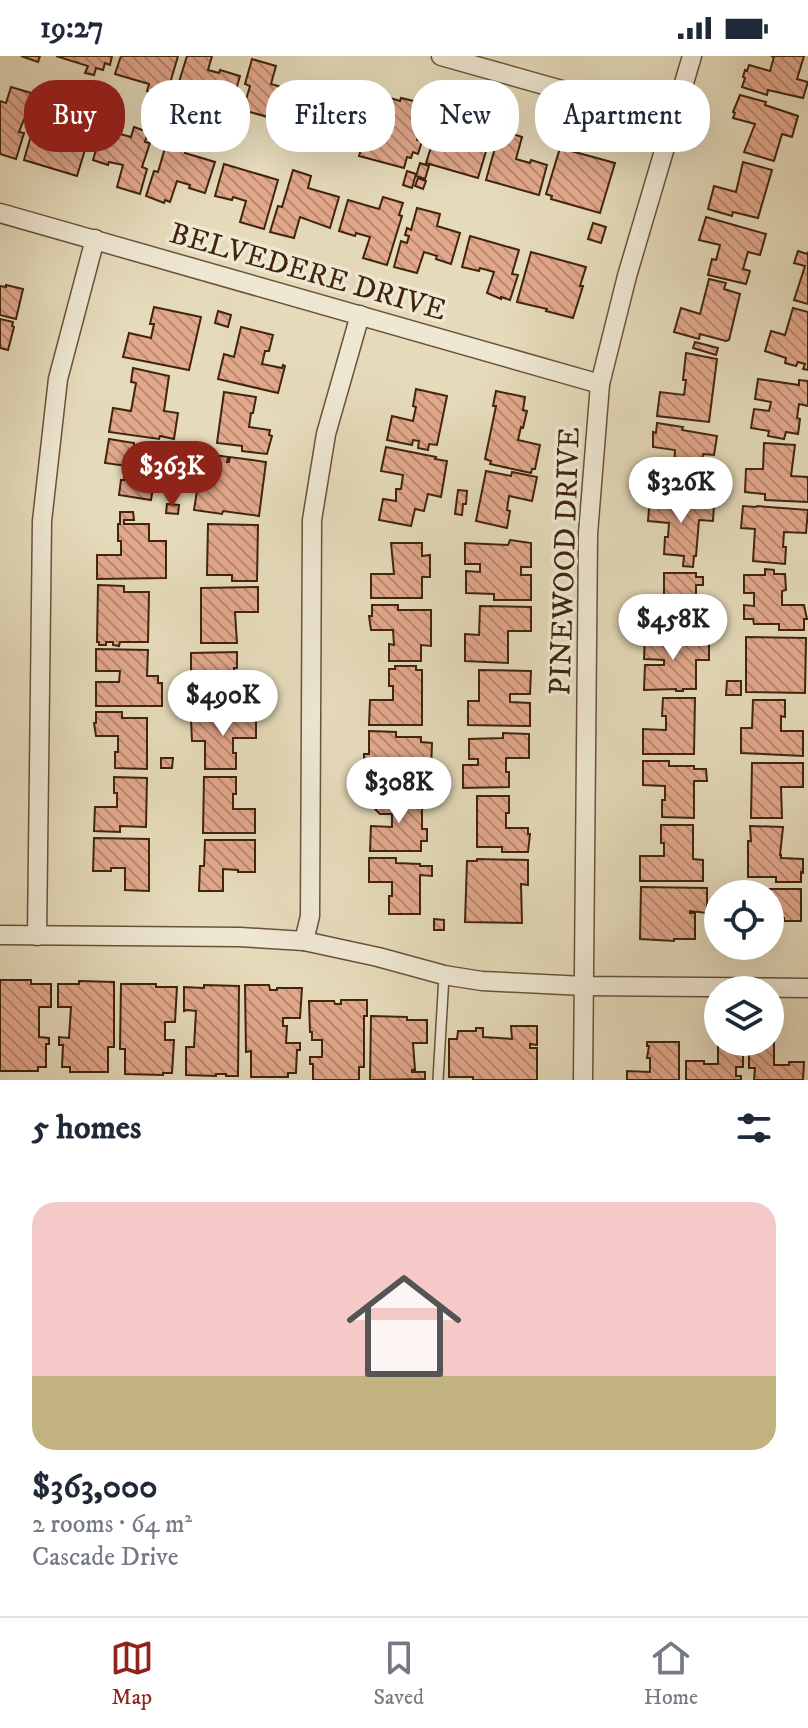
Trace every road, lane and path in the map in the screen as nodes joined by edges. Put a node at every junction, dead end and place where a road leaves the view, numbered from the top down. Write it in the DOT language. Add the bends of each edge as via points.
graph roads {
  1 [pos="441,56"];
  2 [pos="692,56"];
  3 [pos="685,80"];
  4 [pos="535,82"];
  5 [pos="663,152"];
  6 [pos="0,213"];
  7 [pos="95,239"];
  8 [pos="360,315"];
  9 [pos="600,384"];
  10 [pos="0,935"];
  11 [pos="37,936"];
  12 [pos="304,941"];
  13 [pos="444,975"];
  14 [pos="584,986"];
  15 [pos="808,988"];
  16 [pos="438,1080"];
  17 [pos="583,1080"];
  1 -- 4 [label="street"];
  2 -- 3 [label="street, PINEWOOD DRIVE"];
  5 -- 9 [label="street, PINEWOOD DRIVE"];
  6 -- 7 [label="street, BELVEDERE DRIVE"];
  7 -- 8 [label="street, BELVEDERE DRIVE"];
  7 -- 11 [label="street" via="58,379 42,521"];
  8 -- 9 [label="street, BELVEDERE DRIVE"];
  8 -- 12 [label="street" via="326,434 312,520 310,916"];
  9 -- 14 [label="street, PINEWOOD DRIVE" via="588,534"];
  10 -- 11 [label="street"];
  11 -- 12 [label="street"];
  12 -- 13 [label="street"];
  13 -- 14 [label="street"];
  13 -- 16 [label="lane"];
  14 -- 15 [label="street"];
  14 -- 17 [label="street, PINEWOOD DRIVE"];
}
